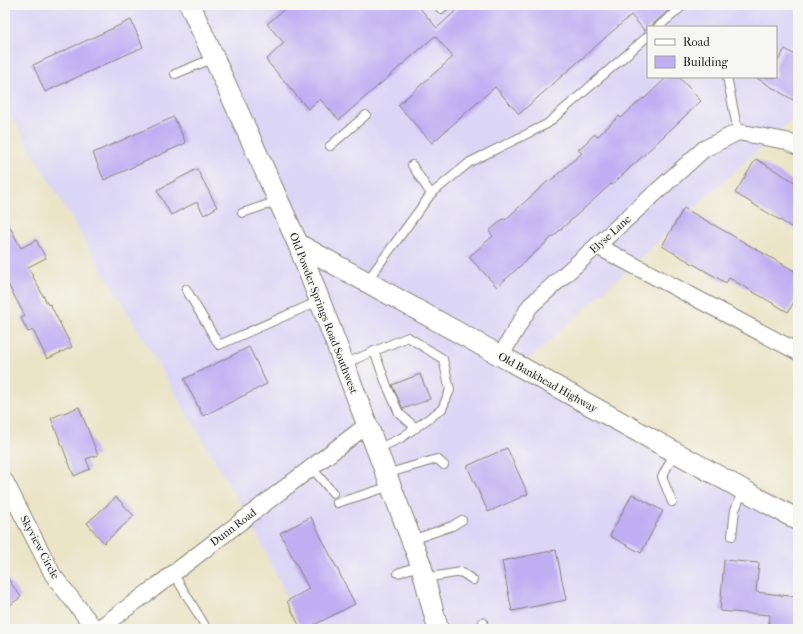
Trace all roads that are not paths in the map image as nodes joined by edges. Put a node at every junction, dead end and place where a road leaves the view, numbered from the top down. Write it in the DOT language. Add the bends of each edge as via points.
graph roads {
  1 [pos="190,5"];
  2 [pos="437,5"];
  3 [pos="446,5"];
  4 [pos="684,5"];
  5 [pos="659,26"];
  6 [pos="647,37"];
  7 [pos="214,58"];
  8 [pos="174,74"];
  9 [pos="727,78"];
  10 [pos="366,115"];
  11 [pos="738,132"];
  12 [pos="330,146"];
  13 [pos="798,148"];
  14 [pos="412,165"];
  15 [pos="431,194"];
  16 [pos="279,201"];
  17 [pos="242,213"];
  18 [pos="298,244"];
  19 [pos="596,246"];
  20 [pos="367,281"];
  21 [pos="186,289"];
  22 [pos="320,300"];
  23 [pos="374,351"];
  24 [pos="798,352"];
  25 [pos="501,355"];
  26 [pos="344,364"];
  27 [pos="367,425"];
  28 [pos="416,428"];
  29 [pos="377,449"];
  30 [pos="675,452"];
  31 [pos="444,465"];
  32 [pos="312,468"];
  33 [pos="389,480"];
  34 [pos="5,481"];
  35 [pos="743,490"];
  36 [pos="333,493"];
  37 [pos="672,502"];
  38 [pos="337,503"];
  39 [pos="462,520"];
  40 [pos="798,520"];
  41 [pos="732,536"];
  42 [pos="412,540"];
  43 [pos="423,572"];
  44 [pos="173,573"];
  45 [pos="398,573"];
  46 [pos="473,580"];
  47 [pos="95,629"];
  48 [pos="98,629"];
  49 [pos="206,629"];
  50 [pos="438,629"];
  1 -- 7 [label="street, Old Powder Springs Road Southwest"];
  2 -- 3 [label="lane" via="441,10"];
  4 -- 5 [label="lane"];
  6 -- 15 [label="lane" via="547,124 470,162"];
  7 -- 8 [label="lane"];
  7 -- 16 [label="street, Old Powder Springs Road Southwest"];
  9 -- 11 [label="lane"];
  10 -- 12 [label="lane"];
  11 -- 13 [label="street" via="786,141"];
  11 -- 19 [label="street, Elyse Lane" via="704,149"];
  14 -- 15 [label="lane"];
  15 -- 20 [label="lane"];
  16 -- 17 [label="lane"];
  16 -- 18 [label="street, Old Powder Springs Road Southwest"];
  18 -- 20 [label="street, Old Bankhead Highway"];
  18 -- 22 [label="street, Old Powder Springs Road Southwest"];
  19 -- 24 [label="street"];
  19 -- 25 [label="street, Elyse Lane" via="530,306"];
  20 -- 25 [label="street, Old Bankhead Highway"];
  21 -- 22 [label="lane" via="219,345"];
  22 -- 26 [label="street, Old Powder Springs Road Southwest"];
  23 -- 26 [label="lane"];
  23 -- 28 [label="lane" via="399,413"];
  23 -- 28 [label="lane" via="408,337 443,359 450,390 442,409"];
  25 -- 30 [label="street, Old Bankhead Highway"];
  26 -- 27 [label="street, Old Powder Springs Road Southwest"];
  27 -- 29 [label="street, Old Powder Springs Road Southwest"];
  27 -- 32 [label="street, Dunn Road"];
  28 -- 29 [label="lane"];
  29 -- 33 [label="street, Old Powder Springs Road Southwest"];
  30 -- 35 [label="street, Old Bankhead Highway"];
  30 -- 37 [label="lane" via="662,477"];
  31 -- 33 [label="lane" via="437,459"];
  32 -- 36 [label="lane"];
  32 -- 44 [label="street, Dunn Road"];
  33 -- 38 [label="lane"];
  33 -- 42 [label="street, Old Powder Springs Road Southwest"];
  34 -- 47 [label="street, Skyview Circle" via="53,575"];
  35 -- 40 [label="street, Old Bankhead Highway"];
  35 -- 41 [label="lane" via="735,510"];
  39 -- 42 [label="lane"];
  42 -- 43 [label="street, Old Powder Springs Road Southwest"];
  43 -- 45 [label="lane"];
  43 -- 46 [label="lane" via="461,572"];
  43 -- 50 [label="street, Old Powder Springs Road Southwest"];
  44 -- 48 [label="street, Dunn Road"];
  44 -- 49 [label="lane"];
}
